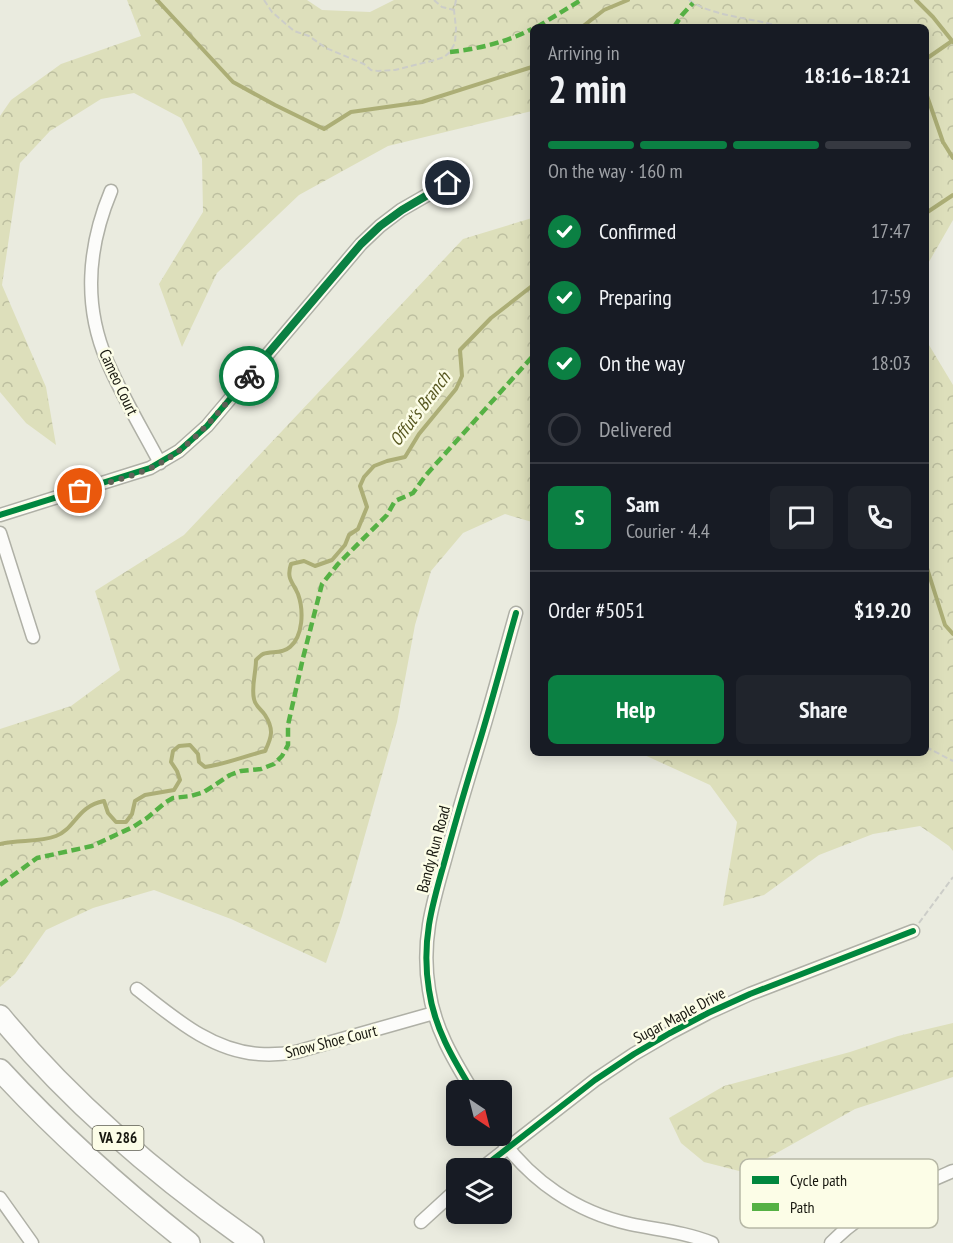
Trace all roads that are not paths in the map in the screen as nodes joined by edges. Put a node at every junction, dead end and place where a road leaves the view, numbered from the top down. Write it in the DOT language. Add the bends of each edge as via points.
graph roads {
  1 [pos="448,183"];
  2 [pos="111,191"];
  3 [pos="160,463"];
  4 [pos="0,515"];
  5 [pos="0,532"];
  6 [pos="516,613"];
  7 [pos="33,637"];
  8 [pos="914,931"];
  9 [pos="137,989"];
  10 [pos="434,1013"];
  11 [pos="0,1016"];
  12 [pos="0,1070"];
  13 [pos="466,1080"];
  14 [pos="507,1146"];
  15 [pos="509,1149"];
  16 [pos="496,1158"];
  17 [pos="953,1171"];
  18 [pos="938,1178"];
  19 [pos="0,1198"];
  20 [pos="446,1199"];
  21 [pos="422,1222"];
  22 [pos="848,1228"];
  23 [pos="33,1243"];
  24 [pos="189,1243"];
  25 [pos="253,1243"];
  26 [pos="712,1243"];
  27 [pos="831,1243"];
  1 -- 3 [label="street" via="402,210 361,244 207,426"];
  2 -- 3 [label="street, Cameo Court" via="92,260 94,311 106,359"];
  3 -- 4 [label="street"];
  5 -- 7 [label="street"];
  6 -- 10 [label="street, Bandy Run Road" via="430,913 426,966"];
  8 -- 15 [label="street, Sugar Maple Drive" via="750,994 670,1033 595,1080"];
  9 -- 10 [label="street, Snow Shoe Court" via="202,1036 238,1051 257,1054 296,1052"];
  10 -- 13 [label="street, Bandy Run Road" via="449,1052"];
  11 -- 25 [label="highway, VA 286" via="85,1108 129,1149"];
  12 -- 24 [label="highway, VA 286" via="114,1182"];
  14 -- 15 [label="street"];
  15 -- 16 [label="street, Sugar Maple Drive"];
  15 -- 26 [label="street" via="543,1184 583,1209"];
  17 -- 18 [label="street"];
  19 -- 23 [label="street"];
  20 -- 21 [label="street"];
  22 -- 27 [label="street"];
}
